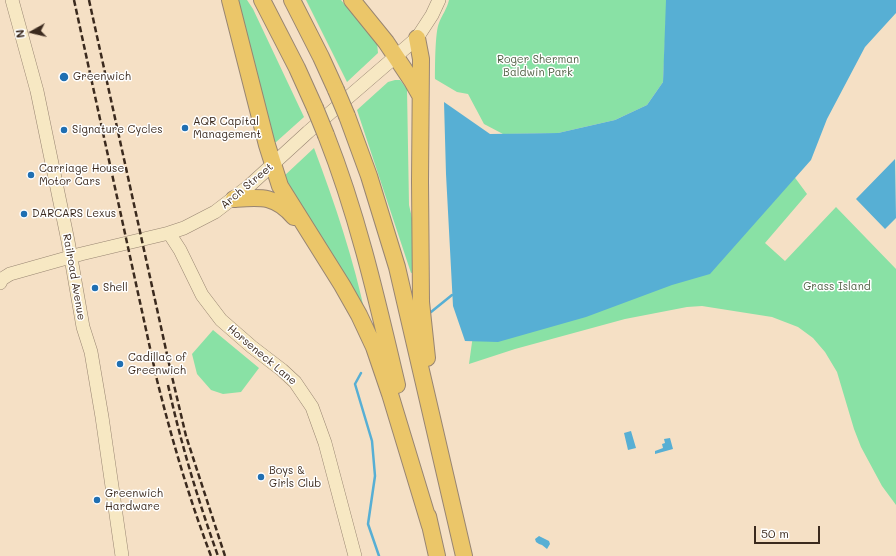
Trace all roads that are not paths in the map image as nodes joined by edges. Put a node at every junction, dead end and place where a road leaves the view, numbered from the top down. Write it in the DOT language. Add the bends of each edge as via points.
graph roads {
  1 [pos="12,0"];
  2 [pos="230,0"];
  3 [pos="262,0"];
  4 [pos="292,0"];
  5 [pos="352,0"];
  6 [pos="439,0"];
  7 [pos="417,38"];
  8 [pos="395,56"];
  9 [pos="421,97"];
  10 [pos="272,164"];
  11 [pos="234,199"];
  12 [pos="169,233"];
  13 [pos="71,257"];
  14 [pos="326,259"];
  15 [pos="0,282"];
  16 [pos="426,375"];
  17 [pos="394,392"];
  18 [pos="122,556"];
  19 [pos="355,556"];
  20 [pos="437,556"];
  21 [pos="464,556"];
  1 -- 13 [label="main road, Railroad Avenue" via="36,91"];
  2 -- 10 [label="highway"];
  3 -- 17 [label="highway, bridge" via="315,108 345,186 372,278"];
  4 -- 16 [label="highway, bridge" via="336,90 367,170"];
  5 -- 8 [label="highway"];
  6 -- 7 [label="main road, Arch Street"];
  7 -- 8 [label="main road, Arch Street"];
  7 -- 9 [label="highway" via="421,59"];
  8 -- 9 [label="highway"];
  8 -- 10 [label="main road, Arch Street"];
  9 -- 16 [label="highway" via="421,287"];
  10 -- 11 [label="main road, Arch Street"];
  10 -- 14 [label="highway" via="280,186"];
  11 -- 12 [label="main road, Arch Street" via="203,219"];
  11 -- 14 [label="highway" via="264,198 281,205 300,224"];
  12 -- 13 [label="main road, Arch Street"];
  12 -- 19 [label="main road, Horseneck Lane" via="202,295 221,320 295,382 312,407 325,443"];
  13 -- 15 [label="main road, Arch Street" via="10,274"];
  13 -- 18 [label="main road, Railroad Avenue" via="102,417"];
  14 -- 17 [label="highway" via="367,331"];
  16 -- 21 [label="highway" via="447,486"];
  17 -- 20 [label="highway"];
}
